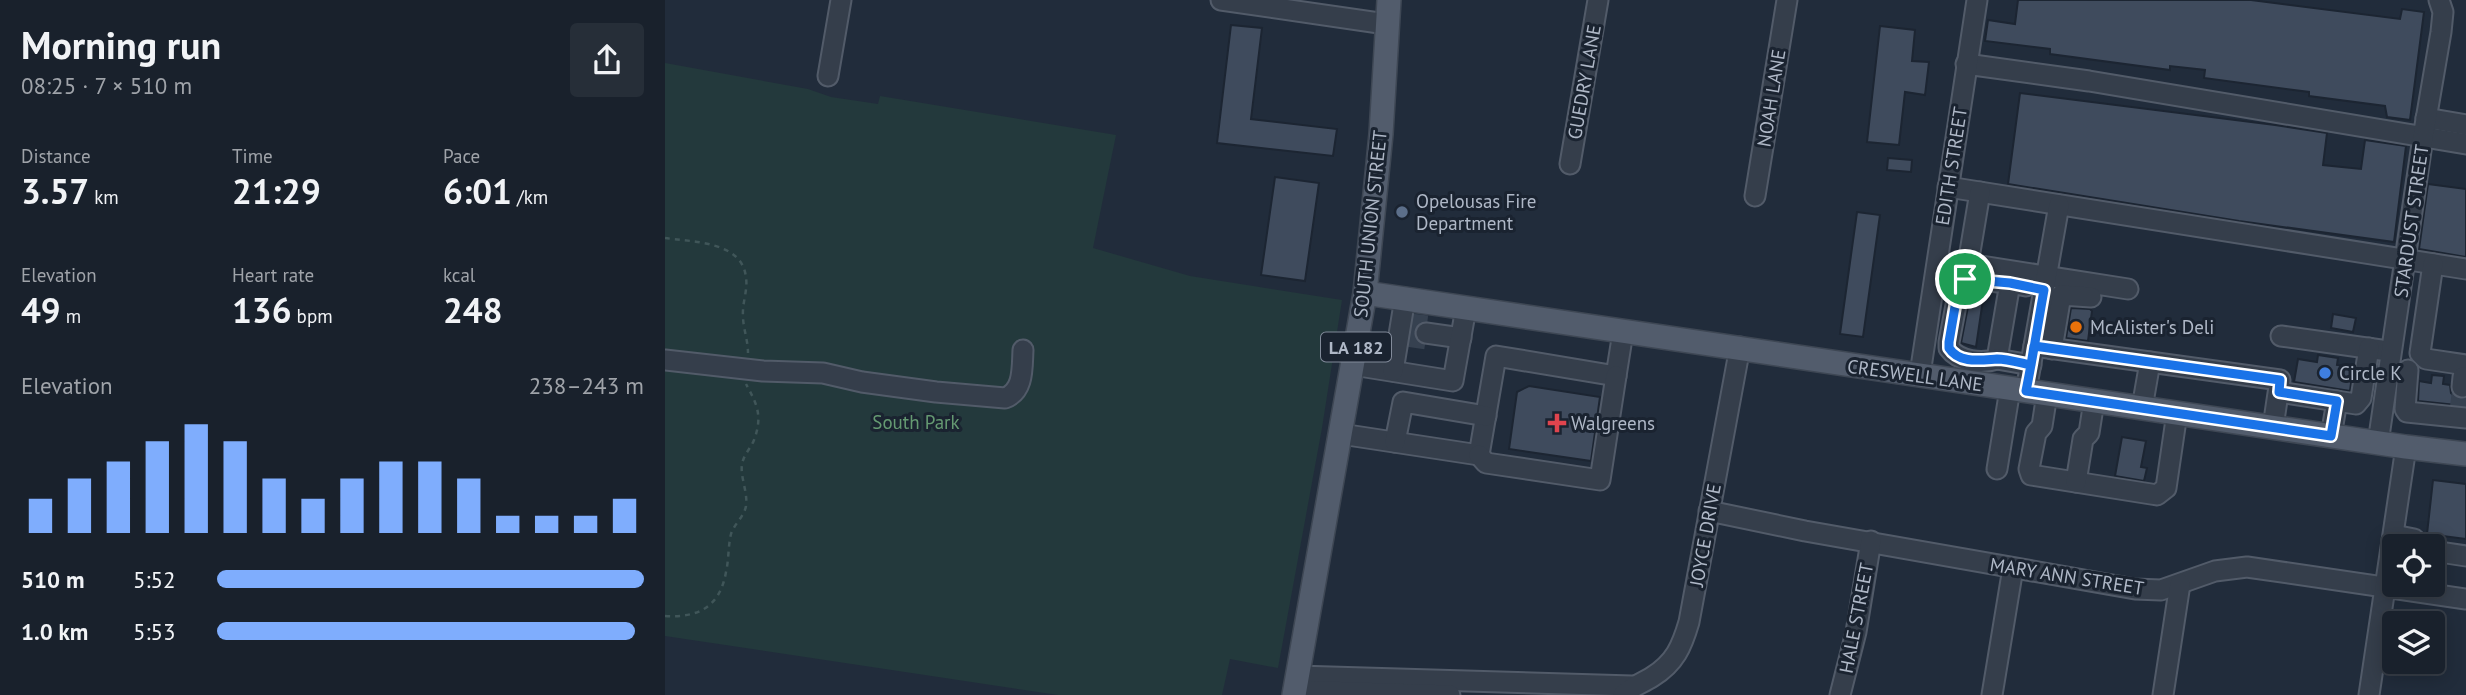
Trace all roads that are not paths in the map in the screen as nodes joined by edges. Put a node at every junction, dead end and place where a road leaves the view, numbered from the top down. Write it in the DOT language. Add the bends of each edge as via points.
graph roads {
  1 [pos="841,0"];
  2 [pos="1221,0"];
  3 [pos="1389,0"];
  4 [pos="1598,0"];
  5 [pos="1787,0"];
  6 [pos="1977,0"];
  7 [pos="2439,0"];
  8 [pos="1386,24"];
  9 [pos="1966,64"];
  10 [pos="828,76"];
  11 [pos="2466,125"];
  12 [pos="2424,127"];
  13 [pos="2466,144"];
  14 [pos="1570,164"];
  15 [pos="1948,187"];
  16 [pos="1980,192"];
  17 [pos="1755,195"];
  18 [pos="2059,205"];
  19 [pos="2405,259"];
  20 [pos="2433,264"];
  21 [pos="2466,269"];
  22 [pos="2010,283"];
  23 [pos="2045,283"];
  24 [pos="1365,293"];
  25 [pos="1405,298"];
  26 [pos="1466,308"];
  27 [pos="1623,331"];
  28 [pos="1418,332"];
  29 [pos="2281,335"];
  30 [pos="1461,338"];
  31 [pos="1740,347"];
  32 [pos="2369,348"];
  33 [pos="1023,350"];
  34 [pos="2039,353"];
  35 [pos="1997,359"];
  36 [pos="665,360"];
  37 [pos="2150,362"];
  38 [pos="2397,363"];
  39 [pos="1353,365"];
  40 [pos="1393,371"];
  41 [pos="1920,374"];
  42 [pos="2462,374"];
  43 [pos="1615,376"];
  44 [pos="2030,391"];
  45 [pos="2279,392"];
  46 [pos="2088,400"];
  47 [pos="2337,401"];
  48 [pos="2142,408"];
  49 [pos="2177,413"];
  50 [pos="1486,416"];
  51 [pos="2461,416"];
  52 [pos="2273,427"];
  53 [pos="1341,434"];
  54 [pos="2331,436"];
  55 [pos="1395,442"];
  56 [pos="2378,443"];
  57 [pos="2406,447"];
  58 [pos="2460,453"];
  59 [pos="1479,455"];
  60 [pos="1997,469"];
  61 [pos="2076,482"];
  62 [pos="1709,511"];
  63 [pos="2394,534"];
  64 [pos="1871,541"];
  65 [pos="2445,553"];
  66 [pos="2466,556"];
  67 [pos="2013,568"];
  68 [pos="2180,584"];
  69 [pos="2382,586"];
  70 [pos="2445,596"];
  71 [pos="2384,597"];
  72 [pos="2466,599"];
  73 [pos="1295,687"];
  74 [pos="1580,689"];
  75 [pos="1627,690"];
  76 [pos="1450,695"];
  77 [pos="1840,695"];
  78 [pos="1992,695"];
  79 [pos="2163,695"];
  80 [pos="2369,695"];
  1 -- 10 [label="street"];
  2 -- 8 [label="street"];
  3 -- 8 [label="main road, SOUTH UNION STREET / LA 182"];
  4 -- 14 [label="street, GUEDRY LANE"];
  5 -- 17 [label="street, NOAH LANE"];
  6 -- 9 [label="street, EDITH STREET"];
  7 -- 12 [label="street, STARDUST STREET" via="2443,12"];
  8 -- 24 [label="main road, SOUTH UNION STREET / LA 182" via="1381,134"];
  9 -- 12 [label="street"];
  9 -- 15 [label="street, EDITH STREET"];
  11 -- 12 [label="street"];
  12 -- 13 [label="street"];
  12 -- 19 [label="street, STARDUST STREET"];
  15 -- 16 [label="street"];
  15 -- 41 [label="street, EDITH STREET"];
  16 -- 18 [label="street"];
  16 -- 23 [label="street" via="1968,264"];
  18 -- 19 [label="street"];
  18 -- 23 [label="street"];
  19 -- 20 [label="street"];
  19 -- 38 [label="street, STARDUST STREET"];
  20 -- 21 [label="street"];
  20 -- 42 [label="street" via="2420,353"];
  22 -- 23 [label="street"];
  22 -- 35 [label="street"];
  22 -- 35 [label="street" via="1969,278 1958,289 1949,342 1952,352 1982,361"];
  23 -- 34 [label="street"];
  23 -- 34 [label="street" via="2127,295 2061,295"];
  24 -- 25 [label="main road, CRESWELL LANE"];
  24 -- 39 [label="main road, SOUTH UNION STREET / LA 182"];
  25 -- 26 [label="main road, CRESWELL LANE"];
  25 -- 28 [label="street"];
  26 -- 27 [label="main road, CRESWELL LANE"];
  26 -- 30 [label="street"];
  27 -- 31 [label="main road, CRESWELL LANE"];
  27 -- 43 [label="street"];
  28 -- 30 [label="street"];
  28 -- 40 [label="street"];
  29 -- 32 [label="street"];
  30 -- 40 [label="street" via="1453,381"];
  31 -- 41 [label="main road, CRESWELL LANE"];
  31 -- 62 [label="street, JOYCE DRIVE"];
  32 -- 38 [label="street"];
  32 -- 47 [label="street" via="2361,398 2356,404"];
  33 -- 36 [label="street" via="1018,387 1005,398 936,393 823,373"];
  34 -- 35 [label="street"];
  34 -- 37 [label="street"];
  34 -- 44 [label="street"];
  37 -- 45 [label="street" via="2280,380"];
  37 -- 48 [label="street"];
  38 -- 42 [label="street"];
  38 -- 51 [label="street" via="2407,412"];
  38 -- 56 [label="street, STARDUST STREET"];
  39 -- 40 [label="street"];
  39 -- 53 [label="main road, SOUTH UNION STREET / LA 182"];
  41 -- 44 [label="main road, CRESWELL LANE"];
  43 -- 50 [label="street" via="1496,356"];
  43 -- 59 [label="street" via="1600,480 1486,463"];
  44 -- 46 [label="main road, CRESWELL LANE"];
  44 -- 60 [label="street"];
  44 -- 61 [label="street" via="2042,426 2036,433 2029,473"];
  45 -- 47 [label="street"];
  45 -- 52 [label="street"];
  46 -- 48 [label="main road, CRESWELL LANE"];
  46 -- 61 [label="street" via="2089,433 2083,439"];
  47 -- 54 [label="street"];
  48 -- 49 [label="main road, CRESWELL LANE"];
  49 -- 52 [label="main road, CRESWELL LANE"];
  49 -- 61 [label="street" via="2162,493"];
  50 -- 55 [label="street" via="1403,402"];
  50 -- 59 [label="street"];
  51 -- 58 [label="street"];
  52 -- 54 [label="main road, CRESWELL LANE"];
  53 -- 55 [label="street"];
  53 -- 73 [label="main road, SOUTH UNION STREET / LA 182"];
  54 -- 56 [label="main road, CRESWELL LANE"];
  55 -- 59 [label="street"];
  56 -- 57 [label="main road, CRESWELL LANE"];
  57 -- 58 [label="main road, CRESWELL LANE"];
  57 -- 63 [label="street"];
  62 -- 64 [label="street, MARY ANN STREET"];
  62 -- 75 [label="street, JOYCE DRIVE" via="1689,622 1677,656"];
  64 -- 67 [label="street, MARY ANN STREET"];
  64 -- 77 [label="street, HALE STREET"];
  65 -- 66 [label="street"];
  67 -- 68 [label="street, MARY ANN STREET" via="2135,589 2161,590"];
  67 -- 78 [label="street"];
  68 -- 69 [label="street, MARY ANN STREET" via="2215,571 2246,567"];
  68 -- 79 [label="street"];
  70 -- 72 [label="street, MARY ANN STREET"];
  71 -- 80 [label="street"];
  73 -- 74 [label="street"];
  73 -- 76 [label="street"];
  74 -- 75 [label="street"];
}
